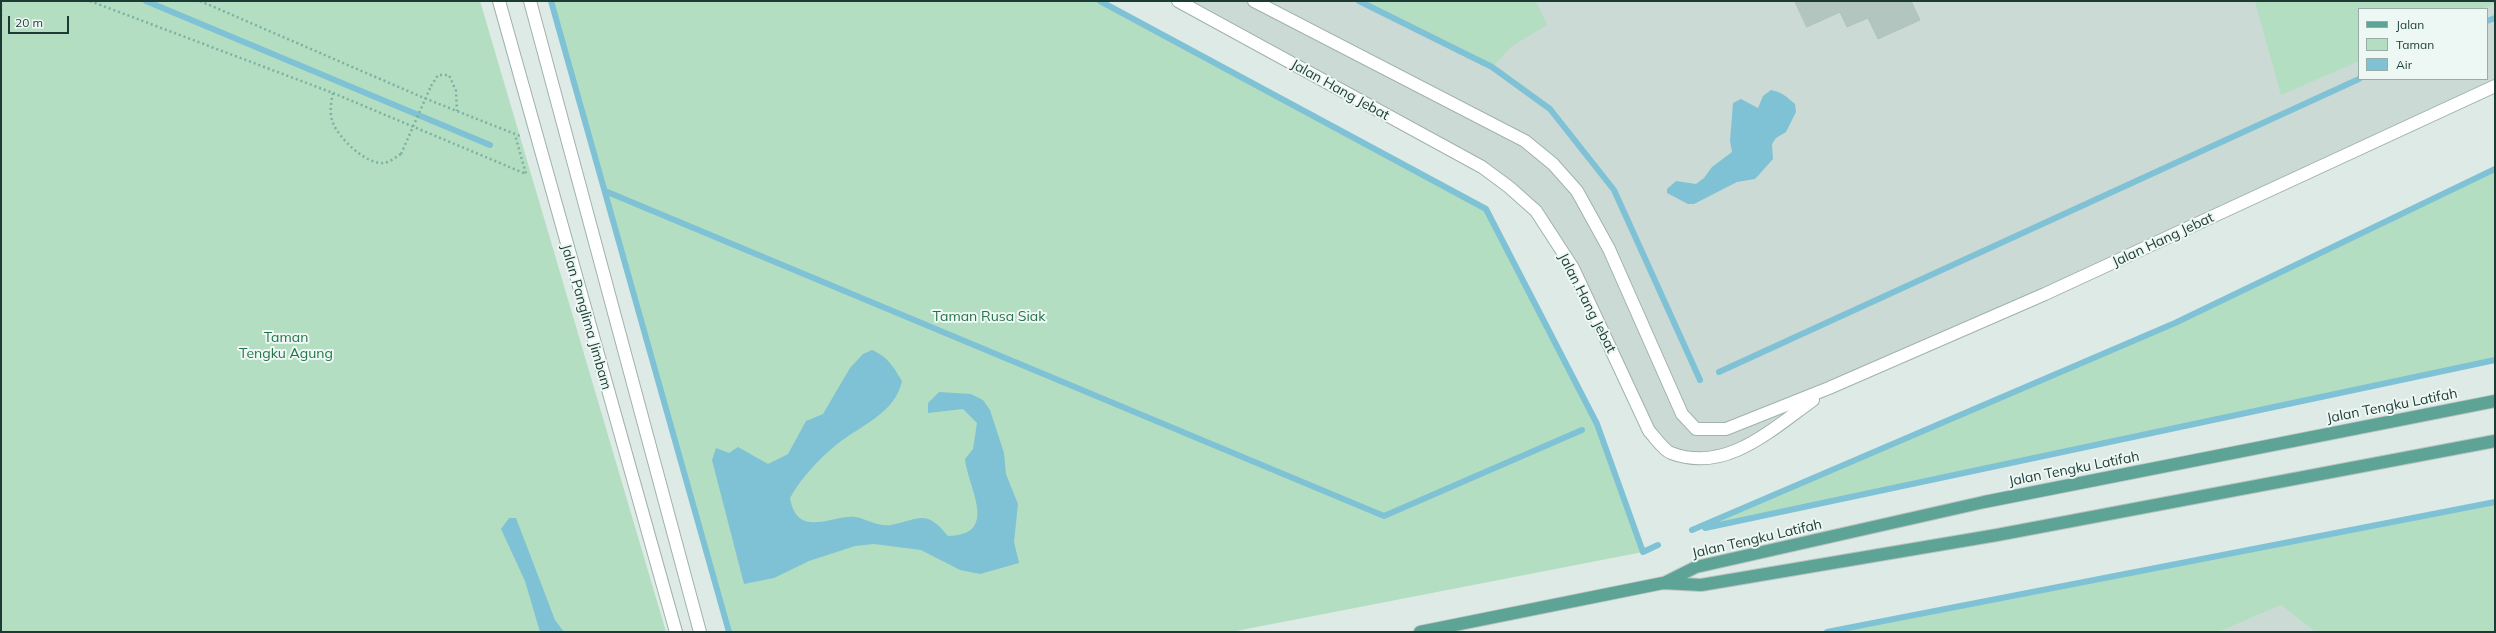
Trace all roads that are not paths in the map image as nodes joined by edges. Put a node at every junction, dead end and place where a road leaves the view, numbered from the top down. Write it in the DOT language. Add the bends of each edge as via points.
graph roads {
  1 [pos="498,1"];
  2 [pos="530,1"];
  3 [pos="1178,1"];
  4 [pos="1254,1"];
  5 [pos="2495,86"];
  6 [pos="1829,388"];
  7 [pos="2495,400"];
  8 [pos="2495,441"];
  9 [pos="1663,583"];
  10 [pos="676,632"];
  11 [pos="700,632"];
  12 [pos="1420,632"];
  1 -- 10 [label="street, Jalan Panglima Jimbam"];
  2 -- 11 [label="street, Jalan Panglima Jimbam"];
  3 -- 6 [label="street, Jalan Hang Jebat" via="1482,167 1536,211 1573,268 1649,432 1670,453 1706,459 1750,445"];
  4 -- 6 [label="street, Jalan Hang Jebat" via="1525,141 1553,164 1577,191 1609,249 1682,414 1696,429 1726,430"];
  5 -- 6 [label="street, Jalan Hang Jebat" via="2045,294"];
  7 -- 9 [label="main road, Jalan Tengku Latifah" via="1984,502 1696,567"];
  8 -- 9 [label="main road, Jalan Tengku Latifah" via="1997,535 1701,585"];
  9 -- 12 [label="main road, Jalan Tengku Latifah"];
}
